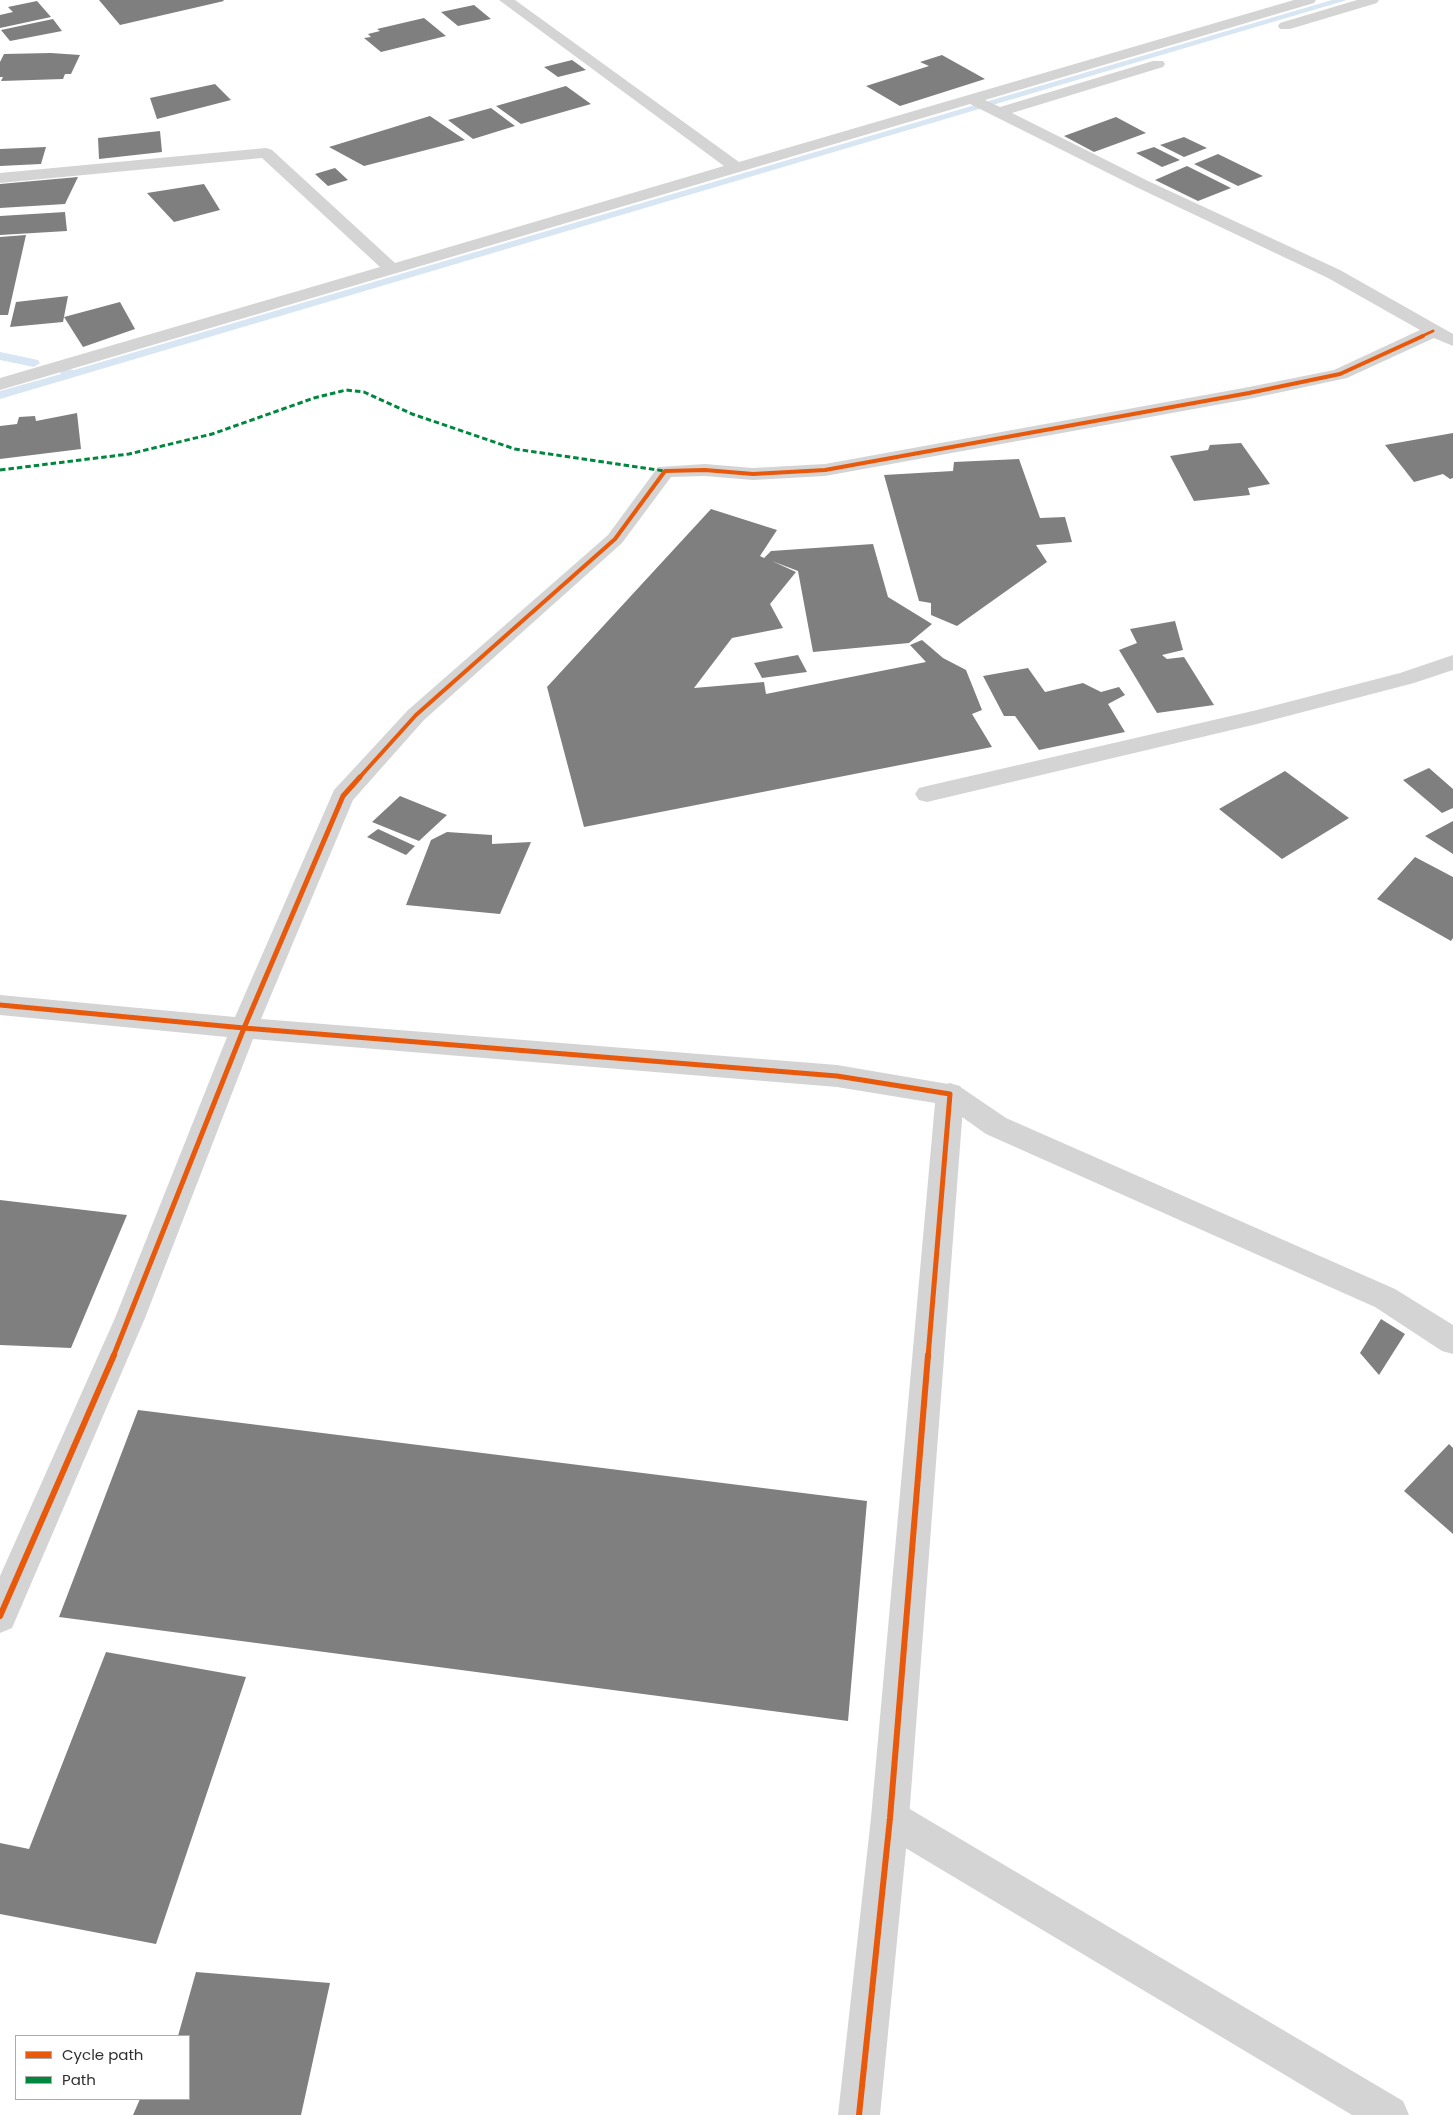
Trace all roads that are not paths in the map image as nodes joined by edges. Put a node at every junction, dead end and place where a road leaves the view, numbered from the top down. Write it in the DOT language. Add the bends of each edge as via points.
graph roads {
  1 [pos="506,0"];
  2 [pos="1309,0"];
  3 [pos="1372,0"];
  4 [pos="1288,4"];
  5 [pos="1312,16"];
  6 [pos="1268,32"];
  7 [pos="1174,60"];
  8 [pos="975,101"];
  9 [pos="994,111"];
  10 [pos="737,168"];
  11 [pos="0,178"];
  12 [pos="391,268"];
  13 [pos="1443,336"];
  14 [pos="0,384"];
  15 [pos="1453,662"];
  16 [pos="927,794"];
  17 [pos="0,1005"];
  18 [pos="244,1028"];
  19 [pos="950,1094"];
  20 [pos="1453,1342"];
  21 [pos="0,1616"];
  22 [pos="890,1818"];
  23 [pos="859,2115"];
  24 [pos="1389,2115"];
  1 -- 10 [label="street"];
  2 -- 4 [label="street"];
  3 -- 5 [label="street"];
  4 -- 5 [label="street"];
  4 -- 8 [label="street"];
  5 -- 6 [label="street"];
  7 -- 9 [label="street"];
  8 -- 9 [label="street"];
  8 -- 10 [label="street"];
  9 -- 13 [label="street" via="1334,274"];
  10 -- 12 [label="street"];
  11 -- 12 [label="street" via="266,153"];
  12 -- 14 [label="street"];
  13 -- 18 [label="street" via="1340,374 824,470 753,474 665,471 615,539 416,715 343,796"];
  15 -- 16 [label="lane" via="1406,678 1257,717"];
  17 -- 18 [label="street"];
  18 -- 19 [label="street" via="837,1076"];
  18 -- 21 [label="street" via="130,1318"];
  19 -- 20 [label="lane" via="996,1126 1385,1298"];
  19 -- 22 [label="street"];
  22 -- 23 [label="street"];
  22 -- 24 [label="lane"];
}
